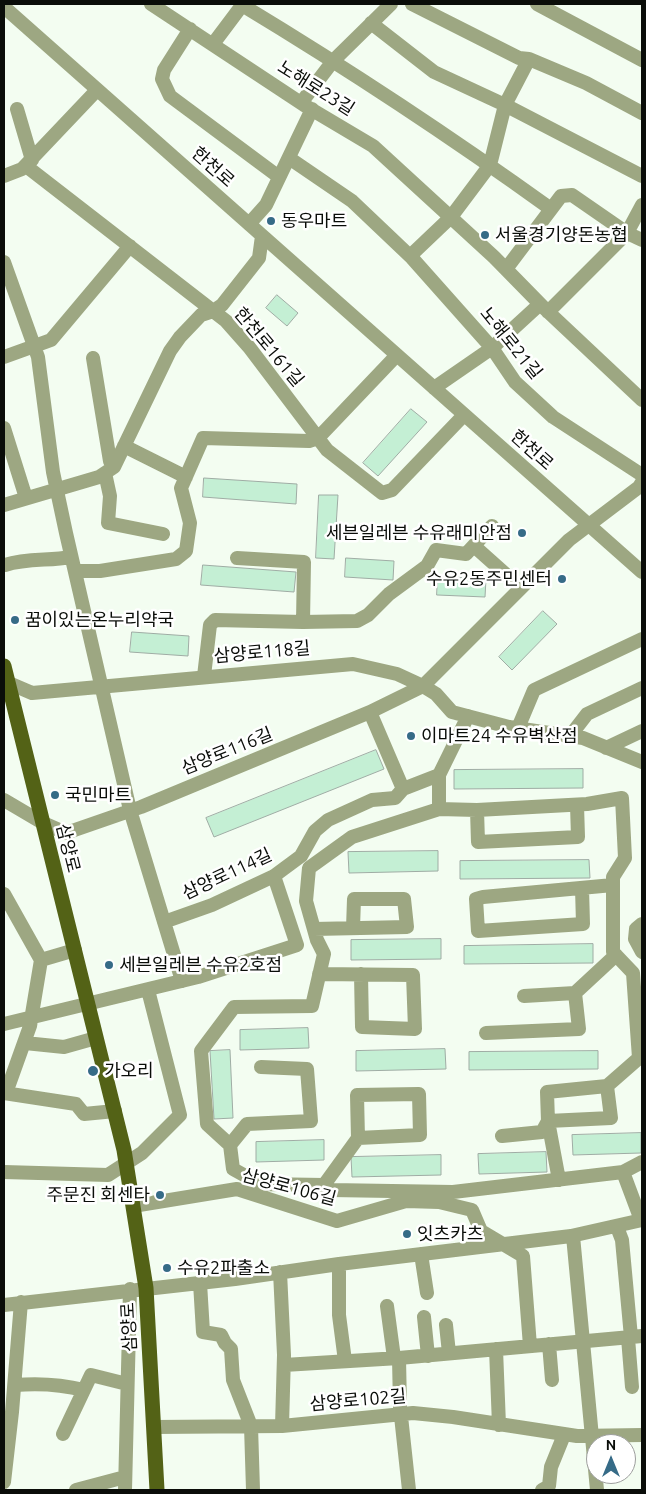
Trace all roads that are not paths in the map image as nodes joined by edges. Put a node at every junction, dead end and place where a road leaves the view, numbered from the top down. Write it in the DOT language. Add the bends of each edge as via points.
graph roads {
  1 [pos="151,4"];
  2 [pos="242,4"];
  3 [pos="391,4"];
  4 [pos="412,4"];
  5 [pos="537,4"];
  6 [pos="4,7"];
  7 [pos="371,23"];
  8 [pos="190,29"];
  9 [pos="213,44"];
  10 [pos="529,59"];
  11 [pos="642,60"];
  12 [pos="333,62"];
  13 [pos="97,90"];
  14 [pos="505,105"];
  15 [pos="306,106"];
  16 [pos="17,109"];
  17 [pos="642,113"];
  18 [pos="288,158"];
  19 [pos="29,163"];
  20 [pos="490,165"];
  21 [pos="4,176"];
  22 [pos="642,176"];
  23 [pos="279,177"];
  24 [pos="642,205"];
  25 [pos="551,209"];
  26 [pos="450,217"];
  27 [pos="249,224"];
  28 [pos="626,233"];
  29 [pos="262,236"];
  30 [pos="642,240"];
  31 [pos="130,246"];
  32 [pos="410,256"];
  33 [pos="4,262"];
  34 [pos="506,269"];
  35 [pos="544,308"];
  36 [pos="214,311"];
  37 [pos="34,347"];
  38 [pos="492,348"];
  39 [pos="397,355"];
  40 [pos="4,357"];
  41 [pos="93,358"];
  42 [pos="434,388"];
  43 [pos="642,400"];
  44 [pos="464,415"];
  45 [pos="4,428"];
  46 [pos="318,438"];
  47 [pos="124,446"];
  48 [pos="109,470"];
  49 [pos="642,475"];
  50 [pos="186,477"];
  51 [pos="642,482"];
  52 [pos="57,489"];
  53 [pos="26,498"];
  54 [pos="4,505"];
  55 [pos="589,525"];
  56 [pos="492,526"];
  57 [pos="163,534"];
  58 [pos="474,546"];
  59 [pos="237,558"];
  60 [pos="73,564"];
  61 [pos="5,565"];
  62 [pos="642,572"];
  63 [pos="521,588"];
  64 [pos="302,622"];
  65 [pos="642,639"];
  66 [pos="4,666"];
  67 [pos="204,676"];
  68 [pos="6,682"];
  69 [pos="101,686"];
  70 [pos="423,686"];
  71 [pos="642,688"];
  72 [pos="370,712"];
  73 [pos="468,716"];
  74 [pos="518,728"];
  75 [pos="642,731"];
  76 [pos="570,736"];
  77 [pos="606,748"];
  78 [pos="642,762"];
  79 [pos="439,775"];
  80 [pos="404,789"];
  81 [pos="4,800"];
  82 [pos="577,805"];
  83 [pos="439,809"];
  84 [pos="130,810"];
  85 [pos="477,810"];
  86 [pos="43,823"];
  87 [pos="274,876"];
  88 [pos="613,885"];
  89 [pos="582,888"];
  90 [pos="4,894"];
  91 [pos="164,922"];
  92 [pos="642,924"];
  93 [pos="353,928"];
  94 [pos="314,929"];
  95 [pos="74,950"];
  96 [pos="642,952"];
  97 [pos="616,955"];
  98 [pos="41,960"];
  99 [pos="319,974"];
  100 [pos="361,974"];
  101 [pos="182,981"];
  102 [pos="148,990"];
  103 [pos="576,993"];
  104 [pos="524,996"];
  105 [pos="88,1004"];
  106 [pos="30,1018"];
  107 [pos="4,1024"];
  108 [pos="486,1033"];
  109 [pos="96,1038"];
  110 [pos="24,1043"];
  111 [pos="641,1058"];
  112 [pos="261,1067"];
  113 [pos="607,1086"];
  114 [pos="5,1093"];
  115 [pos="115,1111"];
  116 [pos="548,1121"];
  117 [pos="502,1136"];
  118 [pos="358,1138"];
  119 [pos="230,1145"];
  120 [pos="642,1162"];
  121 [pos="126,1163"];
  122 [pos="4,1172"];
  123 [pos="624,1172"];
  124 [pos="559,1180"];
  125 [pos="324,1185"];
  126 [pos="133,1206"];
  127 [pos="642,1220"];
  128 [pos="617,1227"];
  129 [pos="573,1236"];
  130 [pos="505,1244"];
  131 [pos="421,1254"];
  132 [pos="338,1264"];
  133 [pos="280,1272"];
  134 [pos="200,1283"];
  135 [pos="146,1288"];
  136 [pos="130,1290"];
  137 [pos="427,1293"];
  138 [pos="21,1302"];
  139 [pos="4,1305"];
  140 [pos="387,1306"];
  141 [pos="424,1317"];
  142 [pos="446,1325"];
  143 [pos="634,1337"];
  144 [pos="584,1341"];
  145 [pos="549,1344"];
  146 [pos="530,1346"];
  147 [pos="496,1349"];
  148 [pos="449,1354"];
  149 [pos="428,1356"];
  150 [pos="397,1358"];
  151 [pos="345,1361"];
  152 [pos="284,1365"];
  153 [pos="552,1380"];
  154 [pos="127,1384"];
  155 [pos="15,1385"];
  156 [pos="632,1387"];
  157 [pos="84,1390"];
  158 [pos="402,1415"];
  159 [pos="499,1425"];
  160 [pos="250,1426"];
  161 [pos="282,1426"];
  162 [pos="154,1427"];
  163 [pos="63,1434"];
  164 [pos="592,1434"];
  165 [pos="564,1435"];
  166 [pos="586,1437"];
  167 [pos="4,1480"];
  168 [pos="125,1483"];
  169 [pos="76,1490"];
  170 [pos="157,1490"];
  171 [pos="254,1490"];
  172 [pos="409,1490"];
  173 [pos="542,1490"];
  1 -- 8 [label="street, 노해로23길"];
  2 -- 9 [label="street"];
  2 -- 12 [label="street"];
  3 -- 7 [label="street"];
  4 -- 10 [label="street" via="519,58"];
  5 -- 11 [label="street"];
  6 -- 13 [label="street, 한천로"];
  7 -- 12 [label="street"];
  7 -- 14 [label="street" via="434,72"];
  8 -- 9 [label="street, 노해로23길"];
  8 -- 23 [label="street" via="164,70 162,80 170,96"];
  9 -- 15 [label="street, 노해로23길"];
  10 -- 14 [label="street"];
  10 -- 17 [label="street" via="586,83"];
  12 -- 15 [label="street"];
  12 -- 20 [label="street"];
  13 -- 19 [label="street"];
  13 -- 27 [label="street, 한천로"];
  14 -- 20 [label="street"];
  14 -- 22 [label="street"];
  15 -- 18 [label="street"];
  15 -- 26 [label="street, 노해로23길" via="373,146"];
  16 -- 19 [label="street"];
  18 -- 23 [label="street"];
  18 -- 32 [label="street, 노해로21길" via="352,201"];
  19 -- 21 [label="street"];
  19 -- 31 [label="street, 한천로161길"];
  20 -- 25 [label="street"];
  20 -- 26 [label="street"];
  23 -- 27 [label="street" via="266,205"];
  24 -- 28 [label="street"];
  25 -- 28 [label="street" via="561,196 572,195"];
  25 -- 34 [label="street"];
  26 -- 32 [label="street"];
  26 -- 34 [label="street, 노해로23길"];
  27 -- 29 [label="street, 한천로"];
  28 -- 30 [label="street"];
  28 -- 35 [label="street"];
  29 -- 36 [label="street" via="259,258"];
  29 -- 39 [label="street, 한천로"];
  31 -- 36 [label="street, 한천로161길"];
  31 -- 37 [label="street" via="51,340"];
  32 -- 38 [label="street, 노해로21길"];
  33 -- 37 [label="street"];
  34 -- 35 [label="street, 노해로23길"];
  35 -- 38 [label="street"];
  35 -- 43 [label="street, 노해로23길"];
  36 -- 46 [label="street, 한천로161길" via="249,347"];
  36 -- 47 [label="street" via="201,315 170,351"];
  37 -- 40 [label="street"];
  37 -- 52 [label="street"];
  38 -- 42 [label="street"];
  38 -- 49 [label="street, 노해로21길" via="515,382 552,417"];
  39 -- 42 [label="street, 한천로"];
  39 -- 46 [label="street"];
  41 -- 48 [label="street"];
  42 -- 44 [label="street, 한천로"];
  44 -- 46 [label="street, 한천로161길" via="392,490 382,493 327,450"];
  44 -- 55 [label="street, 한천로"];
  45 -- 53 [label="street"];
  46 -- 50 [label="street" via="203,438"];
  47 -- 48 [label="street"];
  47 -- 50 [label="street"];
  48 -- 52 [label="street" via="99,477"];
  48 -- 57 [label="street" via="108,523"];
  50 -- 60 [label="street" via="181,488 190,523 186,551 176,559 100,571"];
  51 -- 55 [label="street, 삼양로116길"];
  52 -- 53 [label="street"];
  52 -- 60 [label="street"];
  53 -- 54 [label="street"];
  55 -- 62 [label="street, 한천로"];
  55 -- 63 [label="street, 삼양로116길" via="569,540"];
  56 -- 58 [label="street"];
  58 -- 63 [label="street"];
  58 -- 64 [label="street" via="466,554 436,550 427,566 357,621"];
  59 -- 64 [label="street" via="304,562"];
  60 -- 61 [label="street" via="24,559"];
  60 -- 69 [label="street"];
  63 -- 70 [label="street, 삼양로116길"];
  64 -- 67 [label="street" via="215,620 210,625"];
  65 -- 74 [label="street" via="534,690"];
  66 -- 68 [label="main road, 삼양로"];
  67 -- 69 [label="street, 삼양로118길"];
  67 -- 70 [label="street, 삼양로118길" via="352,664 397,674"];
  68 -- 69 [label="street, 삼양로118길" via="32,693"];
  68 -- 86 [label="main road, 삼양로"];
  69 -- 84 [label="street"];
  70 -- 72 [label="street, 삼양로116길"];
  70 -- 73 [label="street, 삼양로118길" via="436,694 452,712"];
  71 -- 76 [label="street" via="587,714"];
  72 -- 80 [label="street"];
  72 -- 84 [label="street, 삼양로116길"];
  73 -- 74 [label="street, 삼양로118길"];
  73 -- 79 [label="street"];
  74 -- 76 [label="street, 삼양로118길"];
  75 -- 77 [label="street"];
  76 -- 77 [label="street, 삼양로118길"];
  77 -- 78 [label="street, 삼양로118길"];
  79 -- 80 [label="street, 삼양로114길"];
  79 -- 83 [label="street"];
  80 -- 87 [label="street, 삼양로114길" via="395,798 372,800 328,820 315,831 301,856"];
  81 -- 86 [label="street, 삼양로116길"];
  82 -- 85 [label="street"];
  82 -- 85 [label="street" via="578,837 478,842"];
  82 -- 88 [label="street" via="622,798 625,858 613,877"];
  83 -- 85 [label="street"];
  83 -- 94 [label="street" via="352,837 309,868 306,901"];
  84 -- 86 [label="street, 삼양로116길" via="66,832"];
  84 -- 91 [label="street"];
  86 -- 95 [label="main road, 삼양로"];
  87 -- 91 [label="street, 삼양로114길" via="212,905"];
  87 -- 101 [label="street" via="297,945"];
  88 -- 89 [label="street"];
  88 -- 97 [label="street" via="613,952"];
  89 -- 89 [label="street" via="476,899 478,931 583,924"];
  90 -- 98 [label="street"];
  91 -- 101 [label="street"];
  92 -- 96 [label="street" via="636,929 635,938"];
  93 -- 94 [label="street"];
  94 -- 99 [label="street" via="324,954"];
  95 -- 98 [label="street"];
  95 -- 105 [label="main road, 삼양로"];
  97 -- 103 [label="street"];
  97 -- 111 [label="street" via="634,973"];
  98 -- 106 [label="street"];
  99 -- 100 [label="street"];
  99 -- 119 [label="street" via="312,1006 234,1007 201,1052 207,1124"];
  100 -- 100 [label="street" via="413,975 415,1029 362,1027"];
  101 -- 102 [label="street"];
  102 -- 105 [label="street"];
  102 -- 121 [label="street" via="180,1115 142,1153"];
  103 -- 104 [label="street"];
  103 -- 108 [label="street" via="579,1029"];
  105 -- 106 [label="street"];
  105 -- 109 [label="main road, 삼양로"];
  106 -- 107 [label="street"];
  106 -- 110 [label="street"];
  109 -- 110 [label="street" via="64,1047"];
  109 -- 115 [label="main road, 삼양로"];
  110 -- 114 [label="street"];
  111 -- 113 [label="street"];
  112 -- 119 [label="street" via="307,1069 311,1121 247,1124"];
  113 -- 116 [label="street" via="547,1092"];
  113 -- 116 [label="street" via="611,1118"];
  114 -- 115 [label="street" via="76,1104 84,1114"];
  115 -- 121 [label="main road, 삼양로"];
  116 -- 117 [label="street" via="542,1132"];
  116 -- 124 [label="street"];
  118 -- 118 [label="street" via="357,1095 419,1094 420,1135"];
  118 -- 125 [label="street"];
  119 -- 125 [label="street" via="233,1169 260,1184"];
  120 -- 123 [label="street"];
  121 -- 122 [label="street" via="108,1175"];
  121 -- 126 [label="main road, 삼양로"];
  123 -- 124 [label="street"];
  123 -- 127 [label="street"];
  124 -- 125 [label="street" via="453,1192 331,1190"];
  126 -- 130 [label="street, 삼양로106길" via="238,1189 337,1221 406,1201 439,1202 472,1210 481,1231"];
  126 -- 135 [label="main road, 삼양로"];
  127 -- 128 [label="street"];
  128 -- 129 [label="street"];
  128 -- 143 [label="street" via="622,1240"];
  129 -- 130 [label="street"];
  129 -- 144 [label="street"];
  130 -- 131 [label="street"];
  130 -- 146 [label="street" via="523,1256"];
  131 -- 132 [label="street"];
  131 -- 137 [label="street"];
  132 -- 133 [label="street"];
  132 -- 151 [label="street" via="338,1315"];
  133 -- 134 [label="street"];
  133 -- 152 [label="street"];
  134 -- 135 [label="street"];
  134 -- 160 [label="street" via="203,1332 221,1335 231,1349 233,1380"];
  135 -- 136 [label="street"];
  135 -- 162 [label="main road, 삼양로"];
  136 -- 138 [label="street"];
  136 -- 154 [label="street"];
  138 -- 139 [label="street"];
  138 -- 155 [label="street"];
  140 -- 150 [label="street"];
  141 -- 149 [label="street"];
  142 -- 148 [label="street"];
  143 -- 144 [label="street"];
  143 -- 156 [label="street"];
  144 -- 145 [label="street"];
  144 -- 164 [label="street"];
  145 -- 146 [label="street"];
  145 -- 153 [label="street"];
  146 -- 147 [label="street"];
  147 -- 148 [label="street"];
  147 -- 159 [label="street"];
  148 -- 149 [label="street"];
  149 -- 150 [label="street"];
  150 -- 151 [label="street"];
  150 -- 158 [label="street"];
  151 -- 152 [label="street"];
  152 -- 161 [label="street"];
  154 -- 157 [label="street" via="91,1375"];
  154 -- 168 [label="street"];
  155 -- 157 [label="street" via="53,1384"];
  155 -- 167 [label="street"];
  157 -- 163 [label="street"];
  158 -- 159 [label="street, 삼양로102길" via="453,1417"];
  158 -- 161 [label="street, 삼양로102길"];
  158 -- 172 [label="street"];
  159 -- 165 [label="street, 삼양로102길"];
  160 -- 161 [label="street, 삼양로102길"];
  160 -- 162 [label="street, 삼양로102길"];
  160 -- 171 [label="street"];
  162 -- 170 [label="main road, 삼양로"];
  165 -- 166 [label="street, 삼양로102길"];
  165 -- 173 [label="street" via="551,1468 549,1486"];
  168 -- 169 [label="street"];
}
